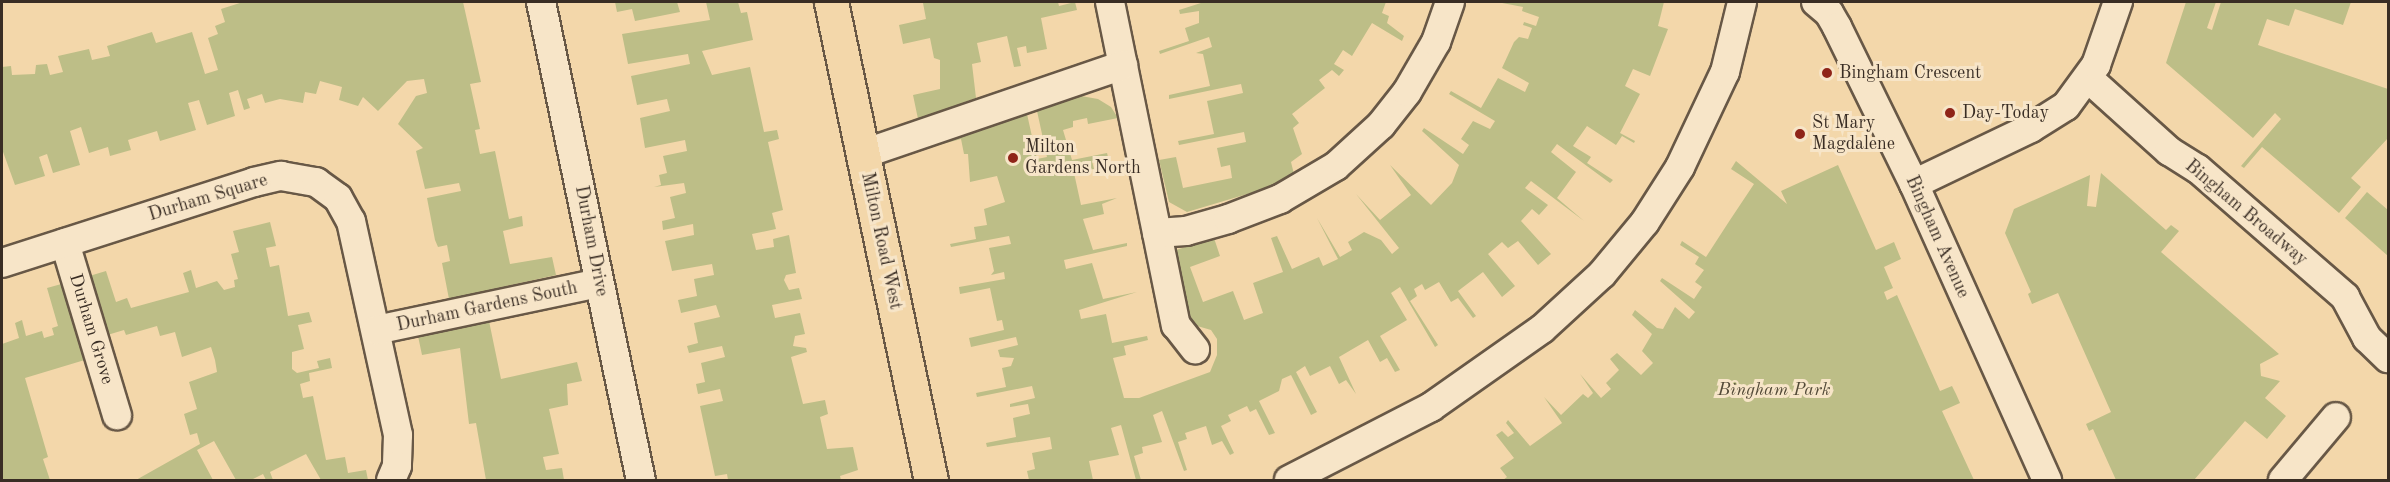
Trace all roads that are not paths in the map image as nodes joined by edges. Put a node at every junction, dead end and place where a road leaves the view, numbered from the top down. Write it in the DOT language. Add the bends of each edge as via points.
graph roads {
  1 [pos="541,2"];
  2 [pos="831,2"];
  3 [pos="1110,2"];
  4 [pos="1450,2"];
  5 [pos="1742,2"];
  6 [pos="1816,2"];
  7 [pos="2118,2"];
  8 [pos="1123,65"];
  9 [pos="2089,80"];
  10 [pos="863,154"];
  11 [pos="1914,184"];
  12 [pos="1158,233"];
  13 [pos="65,243"];
  14 [pos="2,263"];
  15 [pos="599,283"];
  16 [pos="376,330"];
  17 [pos="1195,349"];
  18 [pos="2388,358"];
  19 [pos="117,415"];
  20 [pos="2336,417"];
  21 [pos="391,480"];
  22 [pos="641,480"];
  23 [pos="931,480"];
  24 [pos="1289,480"];
  25 [pos="2048,480"];
  26 [pos="2283,480"];
  1 -- 15 [label="street, Durham Drive"];
  2 -- 10 [label="main road, Milton Road West"];
  3 -- 8 [label="street"];
  4 -- 12 [label="street" via="1436,42 1407,92 1352,153 1280,199 1210,225"];
  5 -- 24 [label="street" via="1725,72 1680,167 1645,222 1602,274 1542,329 1431,407"];
  6 -- 11 [label="street, Bingham Avenue" via="1837,27"];
  7 -- 9 [label="street"];
  8 -- 10 [label="street"];
  8 -- 12 [label="street"];
  9 -- 11 [label="street" via="2066,106 2044,121"];
  9 -- 18 [label="street, Bingham Broadway" via="2169,152 2198,169 2345,297 2367,338"];
  10 -- 23 [label="main road, Milton Road West"];
  11 -- 25 [label="street, Bingham Avenue"];
  12 -- 17 [label="street" via="1176,325"];
  13 -- 14 [label="street, Durham Square"];
  13 -- 16 [label="street, Durham Square" via="254,182 281,176 303,178 326,187 344,206"];
  13 -- 19 [label="street, Durham Grove"];
  15 -- 16 [label="street, Durham Gardens South"];
  15 -- 22 [label="street, Durham Drive"];
  16 -- 21 [label="street, Durham Square" via="398,435 398,459"];
  20 -- 26 [label="street"];
}
